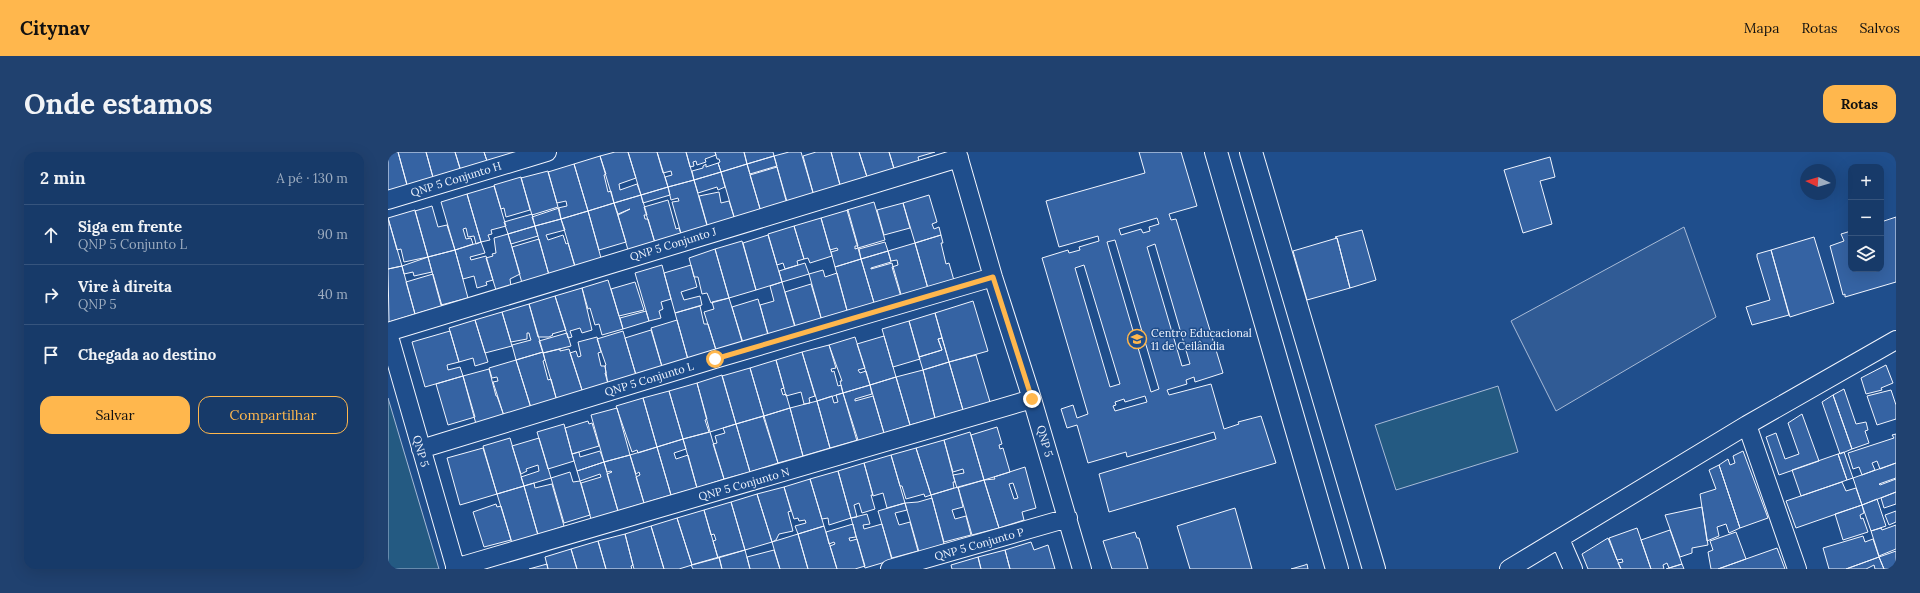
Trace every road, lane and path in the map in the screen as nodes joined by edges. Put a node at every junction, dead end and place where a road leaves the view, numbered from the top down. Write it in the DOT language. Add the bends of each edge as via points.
graph roads {
  1 [pos="547,152"];
  2 [pos="1216,152"];
  3 [pos="1251,152"];
  4 [pos="958,155"];
  5 [pos="388,200"];
  6 [pos="993,277"];
  7 [pos="388,332"];
  8 [pos="1896,342"];
  9 [pos="1032,399"];
  10 [pos="1747,425"];
  11 [pos="421,449"];
  12 [pos="1068,518"];
  13 [pos="1560,539"];
  14 [pos="455,568"];
  15 [pos="890,569"];
  16 [pos="1082,569"];
  17 [pos="1337,569"];
  18 [pos="1374,569"];
  19 [pos="1509,569"];
  20 [pos="1573,569"];
  21 [pos="1796,569"];
  1 -- 5 [label="street, QNP 5 Conjunto H"];
  2 -- 17 [label="main road"];
  3 -- 18 [label="main road"];
  4 -- 6 [label="street, QNP 5"];
  4 -- 7 [label="street, QNP 5 Conjunto J"];
  6 -- 9 [label="street, QNP 5"];
  6 -- 11 [label="street, QNP 5 Conjunto L"];
  7 -- 11 [label="street, QNP 5"];
  8 -- 10 [label="street"];
  9 -- 12 [label="street, QNP 5"];
  9 -- 14 [label="street, QNP 5 Conjunto N"];
  10 -- 13 [label="street"];
  10 -- 21 [label="street"];
  11 -- 14 [label="street, QNP 5"];
  12 -- 15 [label="street, QNP 5 Conjunto P"];
  12 -- 16 [label="street, QNP 5"];
  13 -- 19 [label="street"];
  13 -- 20 [label="street"];
}
